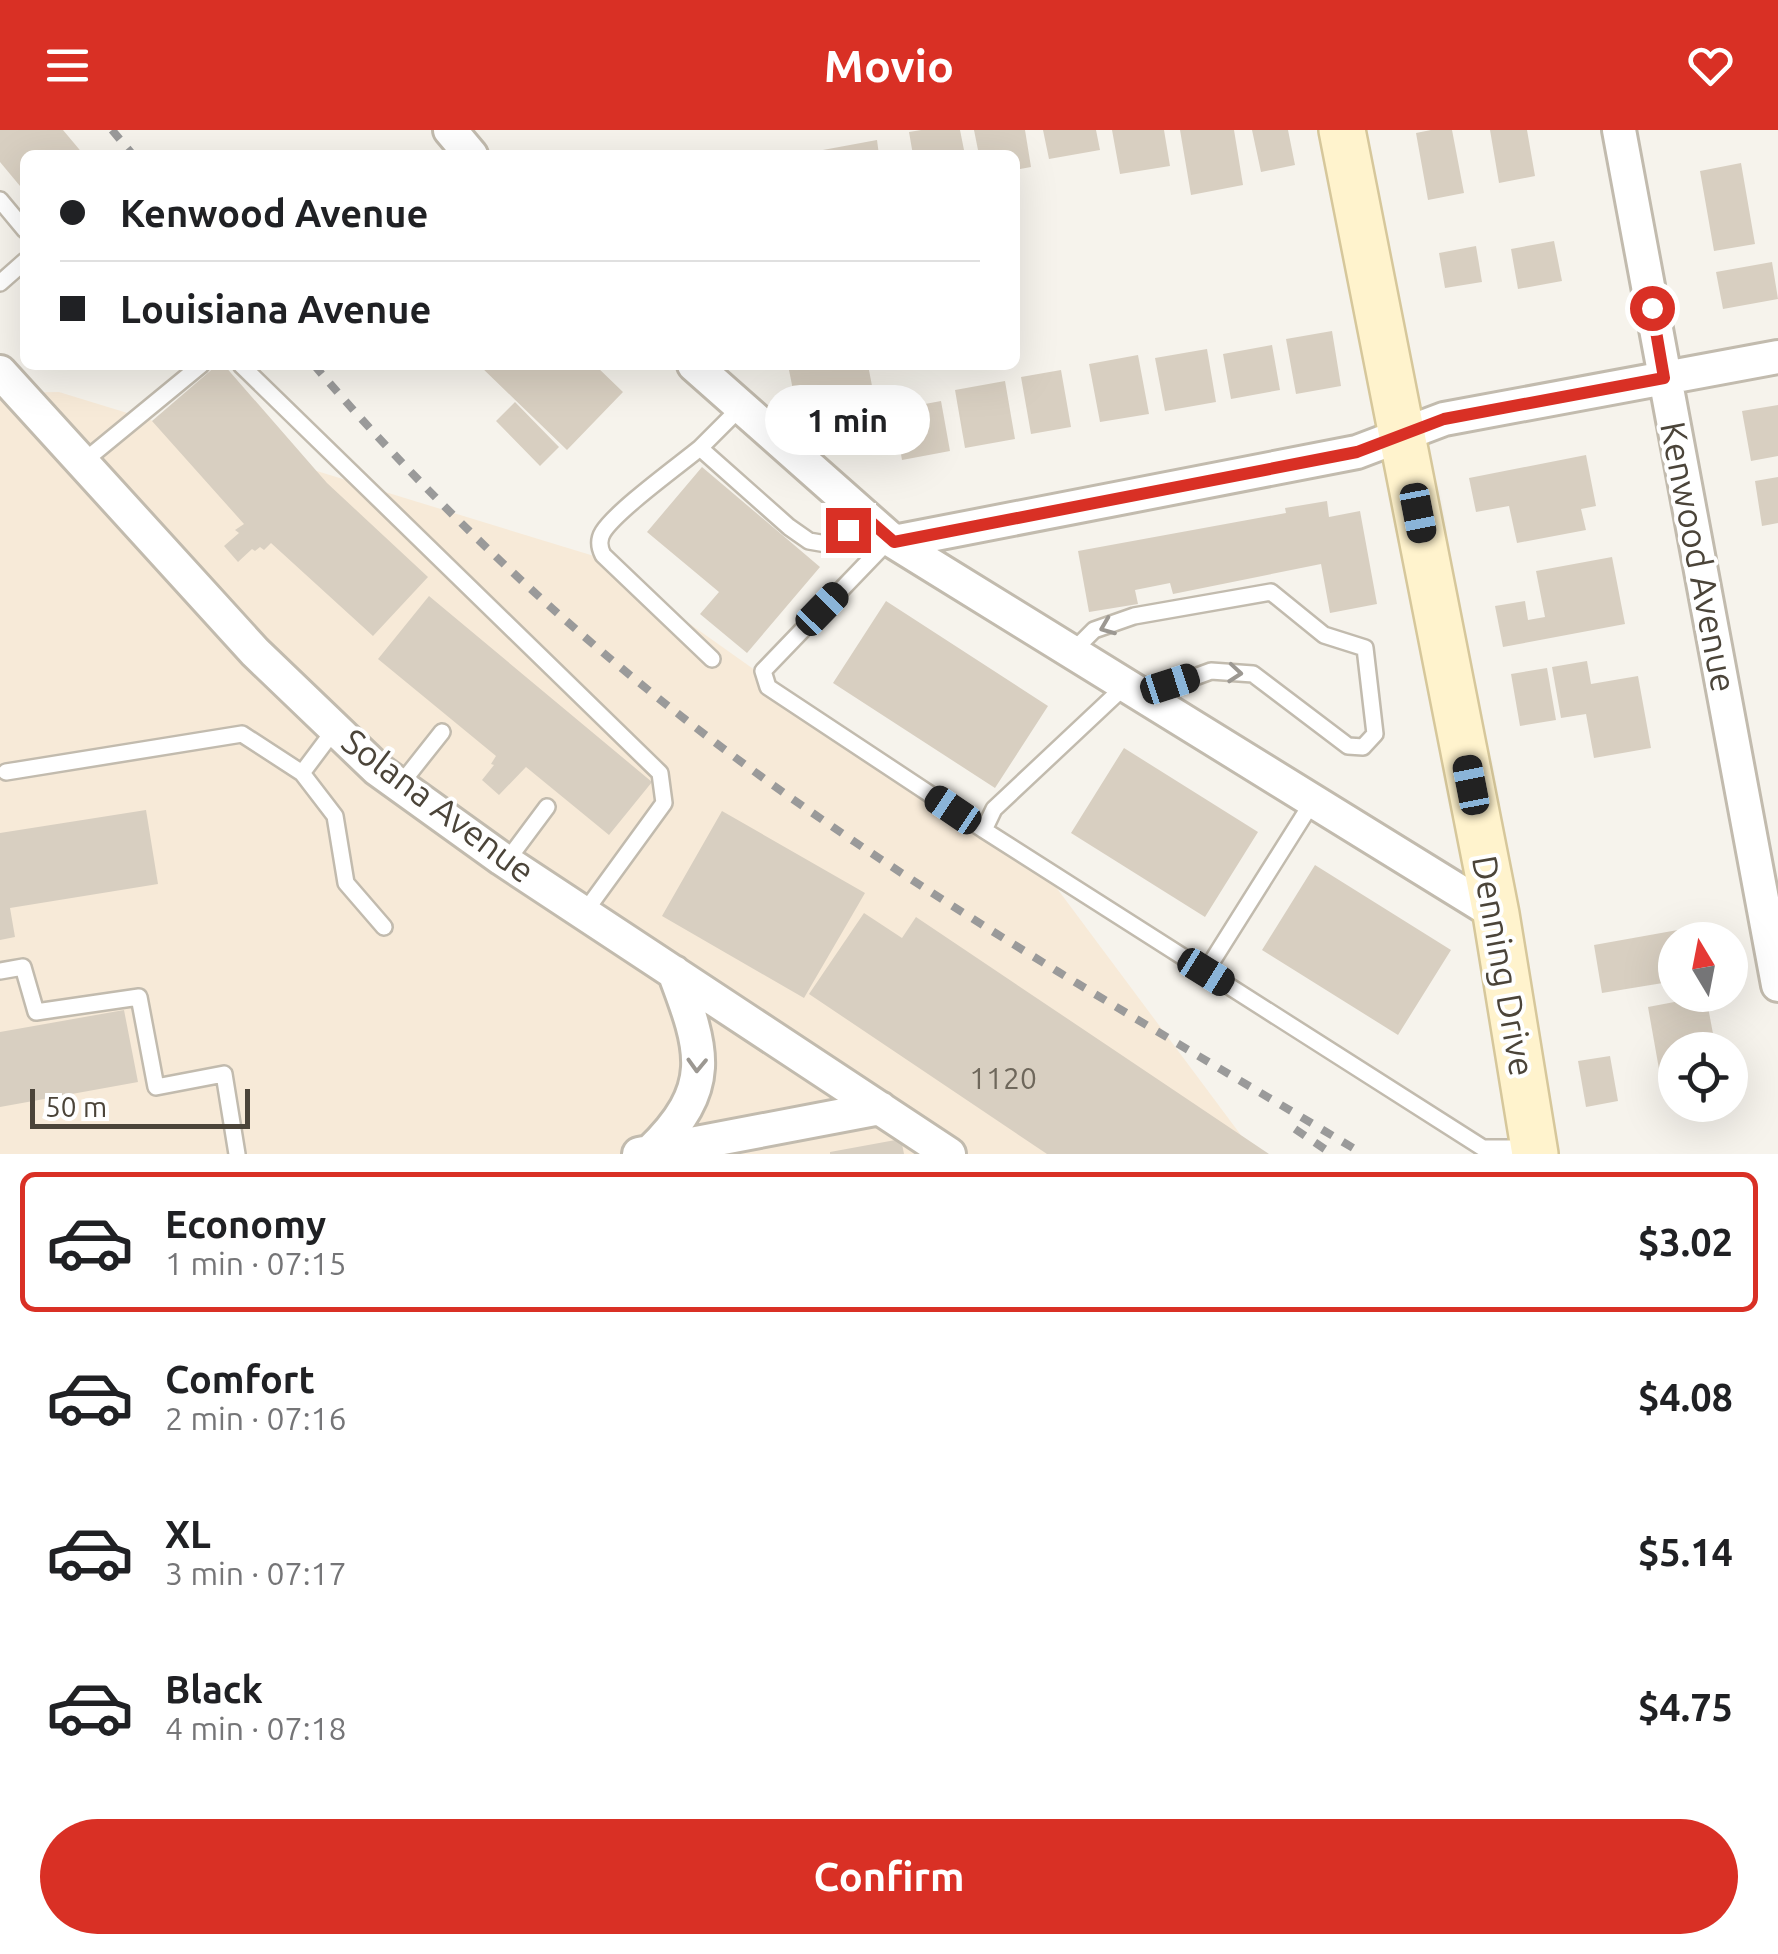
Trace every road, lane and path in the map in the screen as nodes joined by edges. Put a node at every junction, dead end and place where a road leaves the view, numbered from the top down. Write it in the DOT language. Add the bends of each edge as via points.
graph roads {
  1 [pos="1342,130"];
  2 [pos="1618,130"];
  3 [pos="0,200"];
  4 [pos="20,224"];
  5 [pos="20,265"];
  6 [pos="0,283"];
  7 [pos="1778,358"];
  8 [pos="195,370"];
  9 [pos="246,370"];
  10 [pos="700,370"];
  11 [pos="0,372"];
  12 [pos="1664,378"];
  13 [pos="741,407"];
  14 [pos="1403,435"];
  15 [pos="700,448"];
  16 [pos="83,462"];
  17 [pos="863,515"];
  18 [pos="892,540"];
  19 [pos="1072,652"];
  20 [pos="712,659"];
  21 [pos="1134,690"];
  22 [pos="335,729"];
  23 [pos="442,732"];
  24 [pos="6,772"];
  25 [pos="302,773"];
  26 [pos="400,785"];
  27 [pos="1313,800"];
  28 [pos="547,806"];
  29 [pos="984,830"];
  30 [pos="506,862"];
  31 [pos="584,913"];
  32 [pos="1496,914"];
  33 [pos="384,926"];
  34 [pos="0,971"];
  35 [pos="674,972"];
  36 [pos="1206,972"];
  37 [pos="1778,985"];
  38 [pos="880,1108"];
  39 [pos="699,1148"];
  40 [pos="1535,1151"];
  41 [pos="645,1153"];
  42 [pos="237,1154"];
  43 [pos="949,1154"];
  1 -- 14 [label="street, Denning Drive"];
  2 -- 12 [label="street, Kenwood Avenue"];
  3 -- 4 [label="lane"];
  5 -- 6 [label="lane"];
  7 -- 12 [label="street"];
  8 -- 16 [label="lane"];
  9 -- 31 [label="lane" via="660,772 664,803"];
  10 -- 13 [label="street"];
  11 -- 16 [label="street, Solana Avenue"];
  12 -- 14 [label="street" via="1444,419"];
  12 -- 37 [label="street, Kenwood Avenue"];
  13 -- 15 [label="lane"];
  13 -- 17 [label="street"];
  14 -- 18 [label="street" via="1357,452"];
  14 -- 32 [label="street, Denning Drive"];
  15 -- 17 [label="lane" via="810,541 832,545"];
  15 -- 20 [label="lane" via="623,512 599,546"];
  16 -- 22 [label="street, Solana Avenue" via="255,652"];
  17 -- 18 [label="street"];
  18 -- 19 [label="street"];
  18 -- 29 [label="lane" via="763,671 768,686"];
  19 -- 21 [label="street"];
  21 -- 19 [label="lane, one-way" via="1211,670 1253,674 1348,746 1363,747 1375,734 1364,648 1324,635 1271,592 1134,616 1094,630"];
  21 -- 27 [label="street"];
  21 -- 29 [label="lane" via="994,809"];
  22 -- 25 [label="lane"];
  22 -- 26 [label="street, Solana Avenue"];
  23 -- 26 [label="lane"];
  24 -- 25 [label="lane" via="242,734"];
  25 -- 33 [label="lane" via="336,816 346,883"];
  26 -- 30 [label="street, Solana Avenue"];
  27 -- 32 [label="street"];
  27 -- 36 [label="lane"];
  28 -- 30 [label="lane"];
  29 -- 36 [label="lane"];
  30 -- 31 [label="street, Solana Avenue"];
  31 -- 35 [label="street, Solana Avenue"];
  32 -- 40 [label="street, Denning Drive"];
  34 -- 42 [label="lane" via="22,966 36,1012 139,997 156,1086 224,1074"];
  35 -- 38 [label="street, Solana Avenue"];
  35 -- 41 [label="street, one-way" via="700,1064 677,1126"];
  36 -- 40 [label="lane" via="1483,1148"];
  38 -- 39 [label="street"];
  38 -- 43 [label="street, Solana Avenue"];
  39 -- 41 [label="street"];
}
